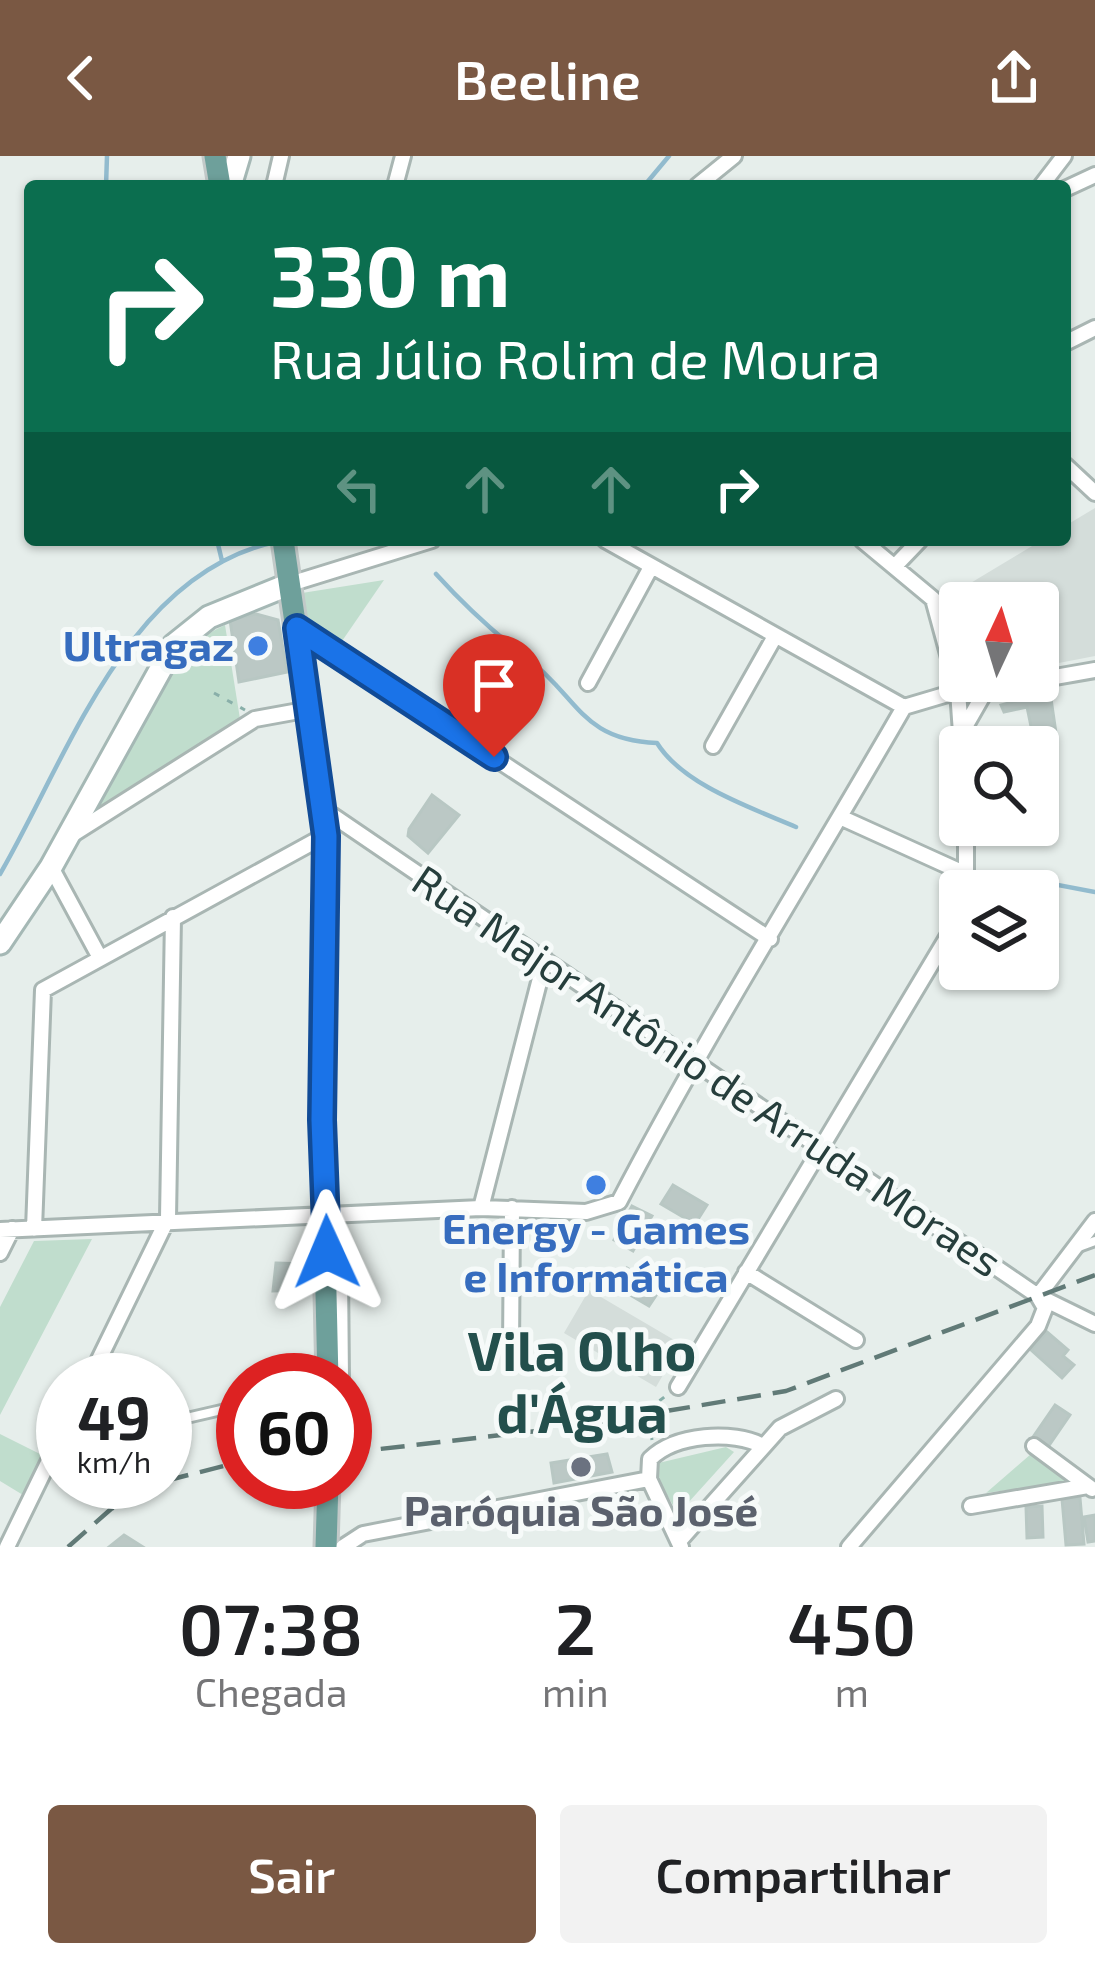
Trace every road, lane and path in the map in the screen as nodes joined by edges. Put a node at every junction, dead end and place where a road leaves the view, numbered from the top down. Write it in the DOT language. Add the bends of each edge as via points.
graph roads {
  1 [pos="734,156"];
  2 [pos="1064,156"];
  3 [pos="704,180"];
  4 [pos="1046,180"];
  5 [pos="1071,471"];
  6 [pos="1095,493"];
  7 [pos="413,546"];
  8 [pos="615,546"];
  9 [pos="871,546"];
  10 [pos="914,546"];
  11 [pos="284,548"];
  12 [pos="897,564"];
  13 [pos="651,567"];
  14 [pos="290,584"];
  15 [pos="939,621"];
  16 [pos="297,628"];
  17 [pos="774,638"];
  18 [pos="1095,670"];
  19 [pos="1059,677"];
  20 [pos="588,683"];
  21 [pos="214,694"];
  22 [pos="939,697"];
  23 [pos="904,706"];
  24 [pos="310,709"];
  25 [pos="260,718"];
  26 [pos="713,746"];
  27 [pos="323,809"];
  28 [pos="840,817"];
  29 [pos="326,836"];
  30 [pos="66,839"];
  31 [pos="50,867"];
  32 [pos="942,870"];
  33 [pos="173,917"];
  34 [pos="770,939"];
  35 [pos="0,943"];
  36 [pos="939,951"];
  37 [pos="99,956"];
  38 [pos="545,959"];
  39 [pos="693,1060"];
  40 [pos="821,1150"];
  41 [pos="481,1208"];
  42 [pos="512,1208"];
  43 [pos="327,1217"];
  44 [pos="168,1218"];
  45 [pos="1095,1221"];
  46 [pos="34,1228"];
  47 [pos="6,1230"];
  48 [pos="1095,1241"];
  49 [pos="1075,1249"];
  50 [pos="327,1252"];
  51 [pos="0,1253"];
  52 [pos="746,1272"];
  53 [pos="1037,1297"];
  54 [pos="1094,1323"];
  55 [pos="1038,1326"];
  56 [pos="856,1340"];
  57 [pos="101,1353"];
  58 [pos="328,1353"];
  59 [pos="341,1353"];
  60 [pos="512,1353"];
  61 [pos="678,1387"];
  62 [pos="836,1399"];
  63 [pos="763,1446"];
  64 [pos="1034,1446"];
  65 [pos="655,1454"];
  66 [pos="650,1479"];
  67 [pos="36,1487"];
  68 [pos="1091,1489"];
  69 [pos="971,1506"];
  70 [pos="327,1509"];
  71 [pos="680,1544"];
  72 [pos="7,1547"];
  73 [pos="326,1547"];
  74 [pos="343,1547"];
  75 [pos="849,1547"];
  1 -- 3 [label="street"];
  2 -- 4 [label="street"];
  5 -- 6 [label="street"];
  7 -- 14 [label="street"];
  8 -- 13 [label="street"];
  9 -- 12 [label="street"];
  10 -- 12 [label="street"];
  11 -- 14 [label="main road"];
  12 -- 15 [label="street" via="933,599"];
  13 -- 17 [label="street"];
  13 -- 20 [label="street"];
  14 -- 16 [label="main road"];
  14 -- 30 [label="main road" via="209,617 174,645"];
  16 -- 24 [label="main road"];
  16 -- 34 [label="street"];
  17 -- 23 [label="street"];
  17 -- 26 [label="street"];
  18 -- 19 [label="street"];
  21 -- 25 [label="path"];
  22 -- 23 [label="street"];
  23 -- 28 [label="street"];
  24 -- 25 [label="street"];
  24 -- 27 [label="main road"];
  25 -- 30 [label="street"];
  27 -- 29 [label="main road"];
  27 -- 38 [label="street, Rua Major Antônio de Arruda Moraes"];
  28 -- 32 [label="street"];
  28 -- 34 [label="street"];
  29 -- 33 [label="street"];
  29 -- 43 [label="main road"];
  30 -- 31 [label="main road"];
  31 -- 35 [label="main road"];
  31 -- 37 [label="street"];
  33 -- 37 [label="street"];
  33 -- 44 [label="street"];
  34 -- 39 [label="street"];
  36 -- 40 [label="street"];
  37 -- 46 [label="street" via="43,990"];
  38 -- 39 [label="street, Rua Major Antônio de Arruda Moraes"];
  38 -- 41 [label="street"];
  39 -- 40 [label="street, Rua Major Antônio de Arruda Moraes"];
  39 -- 42 [label="street" via="619,1202 586,1212"];
  40 -- 52 [label="street"];
  40 -- 53 [label="street, Rua Major Antônio de Arruda Moraes"];
  41 -- 42 [label="street"];
  41 -- 43 [label="street"];
  42 -- 60 [label="street"];
  43 -- 44 [label="street"];
  43 -- 50 [label="main road"];
  44 -- 46 [label="street"];
  44 -- 57 [label="street"];
  45 -- 49 [label="street"];
  46 -- 47 [label="street"];
  47 -- 51 [label="street"];
  48 -- 49 [label="lane"];
  49 -- 53 [label="street"];
  50 -- 58 [label="main road"];
  50 -- 59 [label="street" via="340,1270"];
  52 -- 56 [label="street"];
  52 -- 61 [label="street"];
  53 -- 54 [label="street, Rua Major Antônio de Arruda Moraes"];
  53 -- 55 [label="street" via="1045,1308"];
  54 -- 55 [label="street" via="1051,1318"];
  55 -- 75 [label="street"];
  61 -- 65 [label="path" via="648,1410"];
  62 -- 63 [label="street" via="779,1428"];
  63 -- 65 [label="street" via="711,1438"];
  63 -- 71 [label="street"];
  64 -- 68 [label="street"];
  65 -- 66 [label="street"];
  66 -- 71 [label="street"];
  66 -- 74 [label="street" via="363,1534"];
  67 -- 72 [label="street"];
  68 -- 69 [label="street"];
  70 -- 73 [label="main road"];
}
